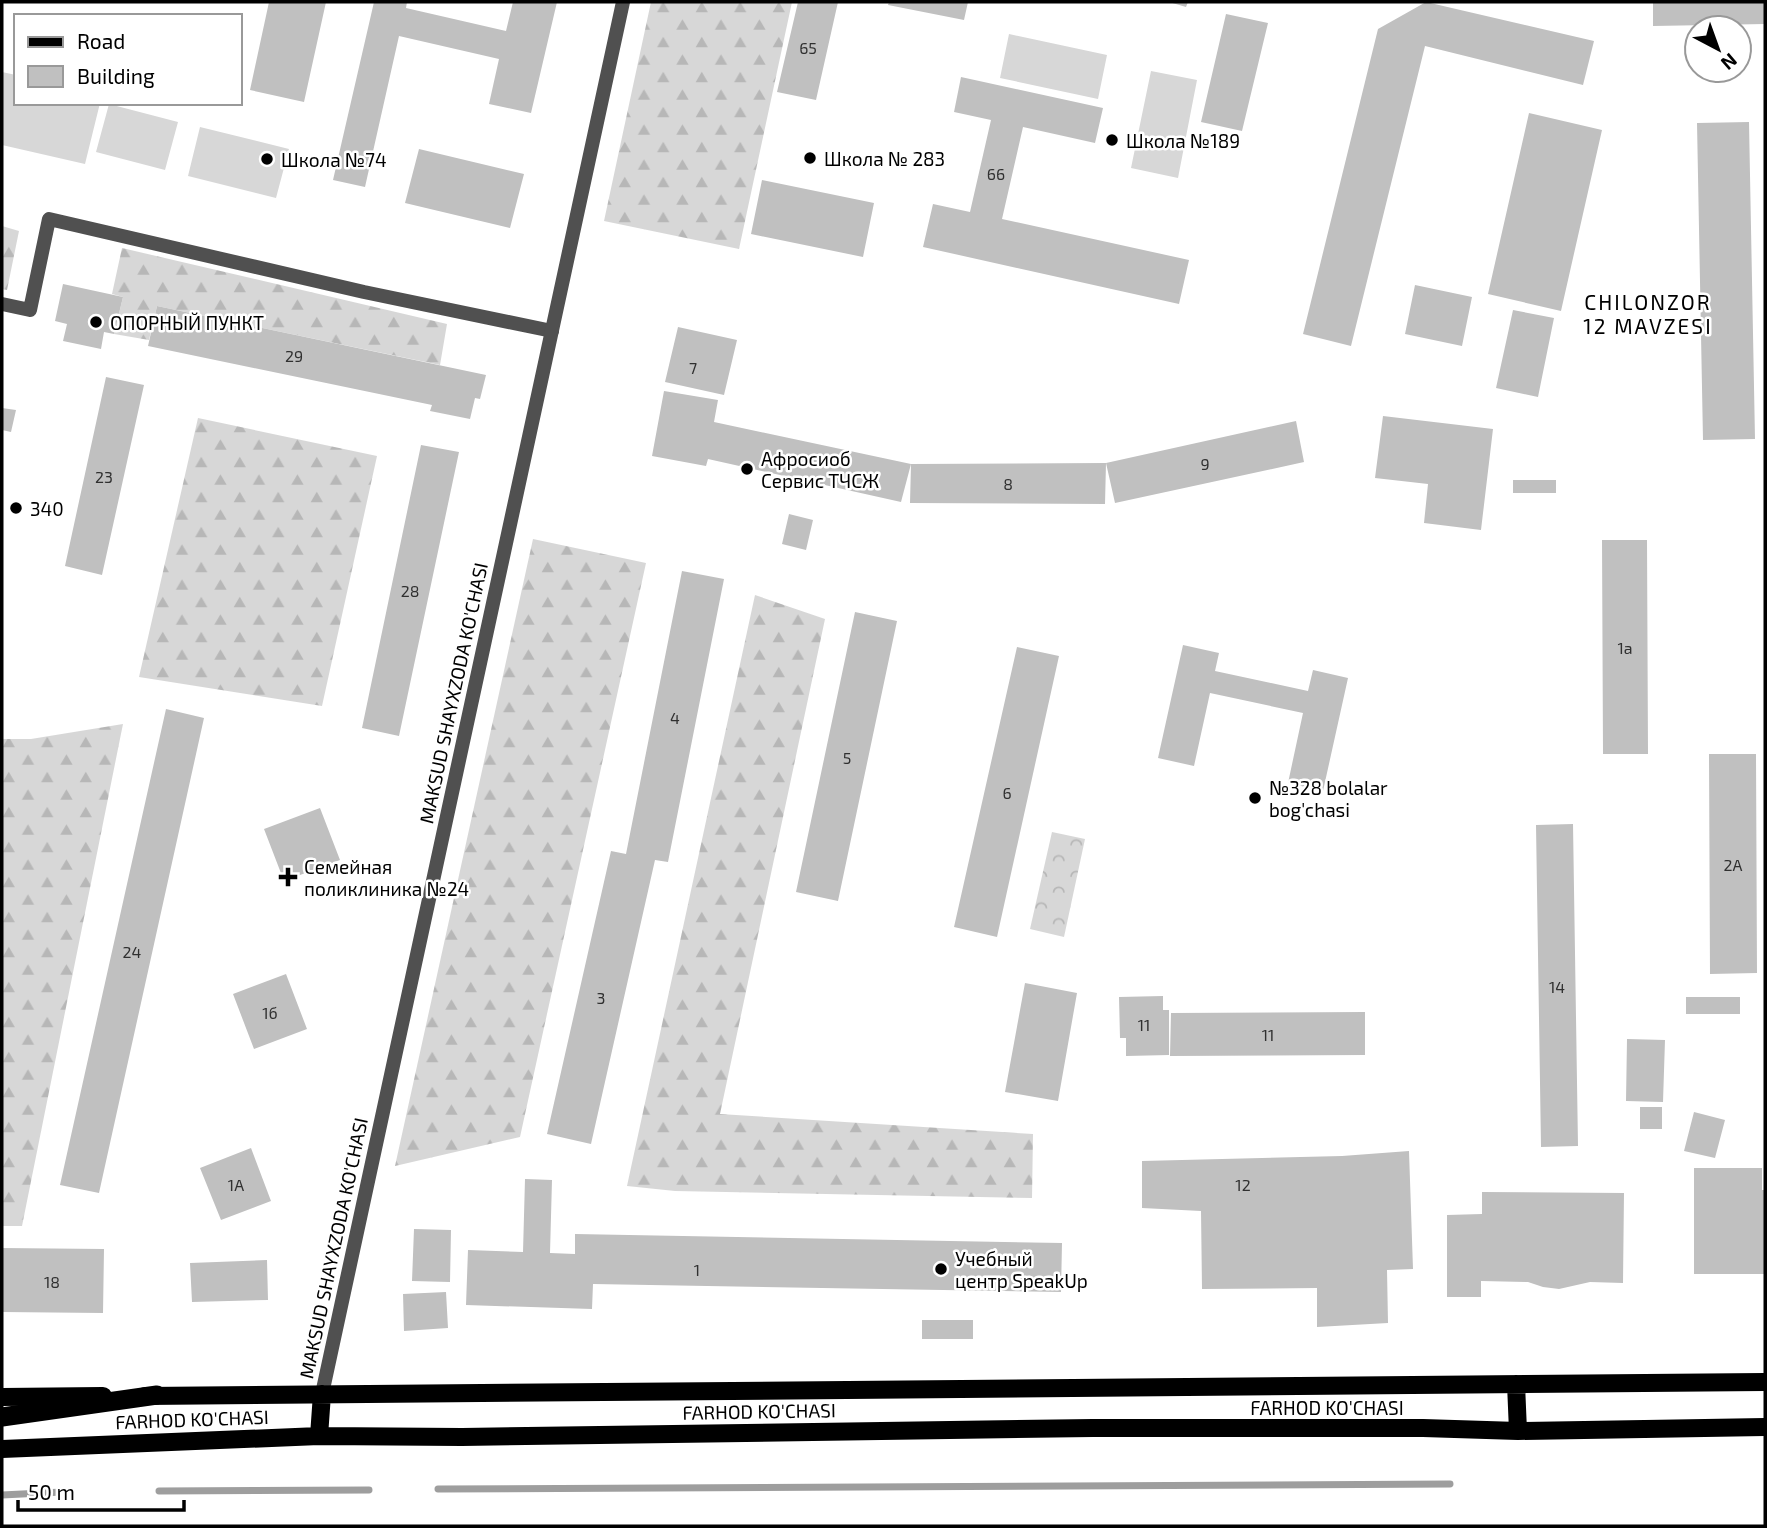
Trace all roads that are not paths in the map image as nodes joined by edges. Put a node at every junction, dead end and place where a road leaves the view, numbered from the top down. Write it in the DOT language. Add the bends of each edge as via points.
graph roads {
  1 [pos="623,2"];
  2 [pos="2,304"];
  3 [pos="552,331"];
  4 [pos="1765,1382"];
  5 [pos="1516,1384"];
  6 [pos="322,1394"];
  7 [pos="157,1395"];
  8 [pos="2,1397"];
  9 [pos="2,1417"];
  10 [pos="1765,1427"];
  11 [pos="1518,1431"];
  12 [pos="319,1436"];
  13 [pos="2,1449"];
  1 -- 3 [label="street, MAKSUD SHAYXZODA KO'CHASI"];
  2 -- 3 [label="street" via="30,310 49,219"];
  3 -- 6 [label="street, MAKSUD SHAYXZODA KO'CHASI"];
  4 -- 5 [label="main road, FARHOD KO'CHASI"];
  5 -- 6 [label="main road, FARHOD KO'CHASI"];
  5 -- 11 [label="main road"];
  6 -- 7 [label="main road, FARHOD KO'CHASI"];
  6 -- 12 [label="main road, MAKSUD SHAYXZODA KO'CHASI"];
  7 -- 8 [label="main road, FARHOD KO'CHASI"];
  7 -- 9 [label="highway"];
  10 -- 11 [label="main road, FARHOD KO'CHASI"];
  11 -- 12 [label="main road, FARHOD KO'CHASI" via="1093,1428"];
  12 -- 13 [label="main road, FARHOD KO'CHASI"];
}
